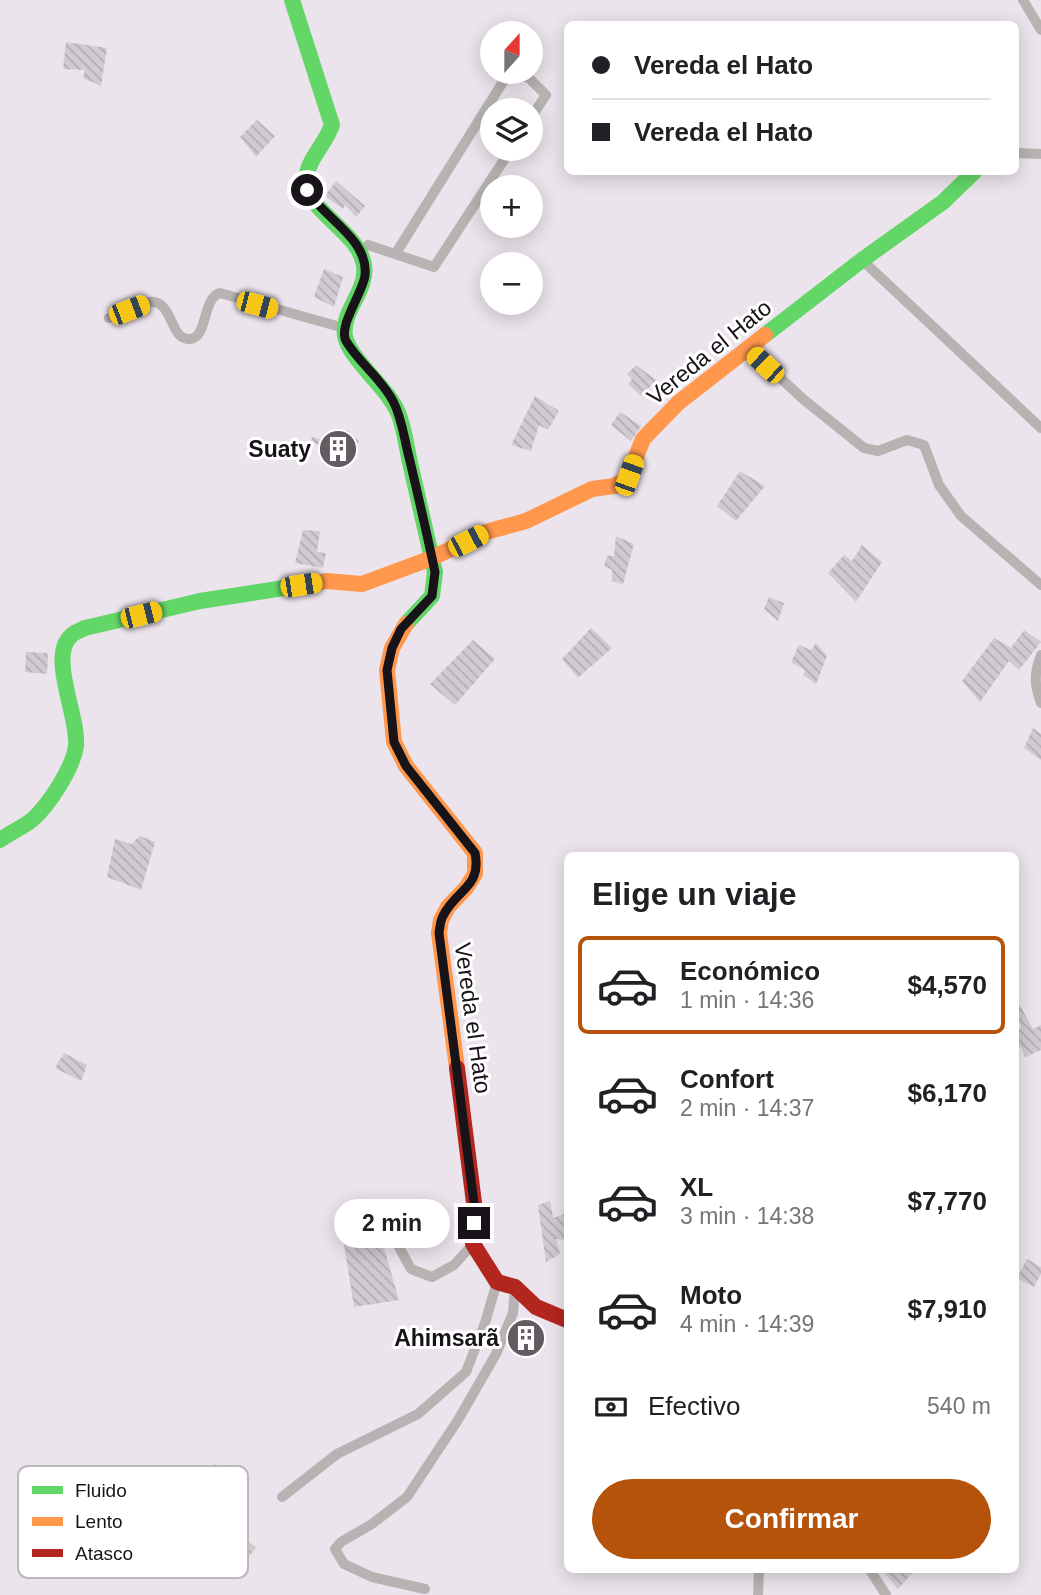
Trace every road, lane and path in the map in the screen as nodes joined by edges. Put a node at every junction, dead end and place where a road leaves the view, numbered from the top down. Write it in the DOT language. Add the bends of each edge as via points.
graph roads {
  1 [pos="292,0"];
  2 [pos="1023,0"];
  3 [pos="1041,30"];
  4 [pos="493,98"];
  5 [pos="543,100"];
  6 [pos="480,119"];
  7 [pos="1019,153"];
  8 [pos="1041,154"];
  9 [pos="503,161"];
  10 [pos="971,175"];
  11 [pos="360,242"];
  12 [pos="396,253"];
  13 [pos="862,260"];
  14 [pos="109,318"];
  15 [pos="344,328"];
  16 [pos="747,347"];
  17 [pos="1041,428"];
  18 [pos="432,558"];
  19 [pos="1041,585"];
  20 [pos="1041,655"];
  21 [pos="1041,703"];
  22 [pos="1,842"];
  23 [pos="383,1218"];
  24 [pos="473,1244"];
  25 [pos="497,1282"];
  26 [pos="515,1287"];
  27 [pos="564,1319"];
  28 [pos="282,1497"];
  29 [pos="758,1573"];
  30 [pos="872,1573"];
  31 [pos="425,1590"];
  32 [pos="758,1595"];
  33 [pos="886,1595"];
  1 -- 11 [label="street" via="332,125 305,180 307,190"];
  2 -- 3 [label="street"];
  4 -- 5 [label="street" via="506,77 528,77 546,95"];
  6 -- 12 [label="street"];
  7 -- 8 [label="street"];
  9 -- 12 [label="street" via="434,267"];
  10 -- 13 [label="street, Vereda el Hato" via="943,202"];
  11 -- 12 [label="street"];
  11 -- 15 [label="street" via="365,276"];
  13 -- 16 [label="street, Vereda el Hato"];
  13 -- 17 [label="street"];
  14 -- 15 [label="street" via="149,302 158,303 166,309 177,333 188,340 199,333 211,299 220,293"];
  15 -- 18 [label="street, Vereda el Hato" via="345,340 388,393 399,415"];
  16 -- 18 [label="street, Vereda el Hato" via="678,402 643,439 622,482 592,489"];
  16 -- 19 [label="street" via="864,448 878,451 907,440 924,445 939,485 955,510"];
  18 -- 22 [label="street, Vereda el Hato" via="362,584 326,581 200,601 85,628 70,636 61,662 72,707 75,752 53,794 33,819"];
  18 -- 24 [label="street, Vereda el Hato" via="432,596 401,629 387,670 394,742 406,766 475,853 478,866 475,877 443,915 439,933 474,1203"];
  20 -- 21 [label="street" via="1034,674"];
  23 -- 24 [label="street" via="411,1269 432,1277 454,1265"];
  24 -- 25 [label="street"];
  25 -- 26 [label="street"];
  25 -- 28 [label="street" via="466,1372 418,1414 337,1454"];
  26 -- 27 [label="street" via="537,1307"];
  26 -- 31 [label="street" via="513,1313 496,1354 407,1497 335,1549 353,1569"];
  29 -- 32 [label="street"];
  30 -- 33 [label="street"];
}
